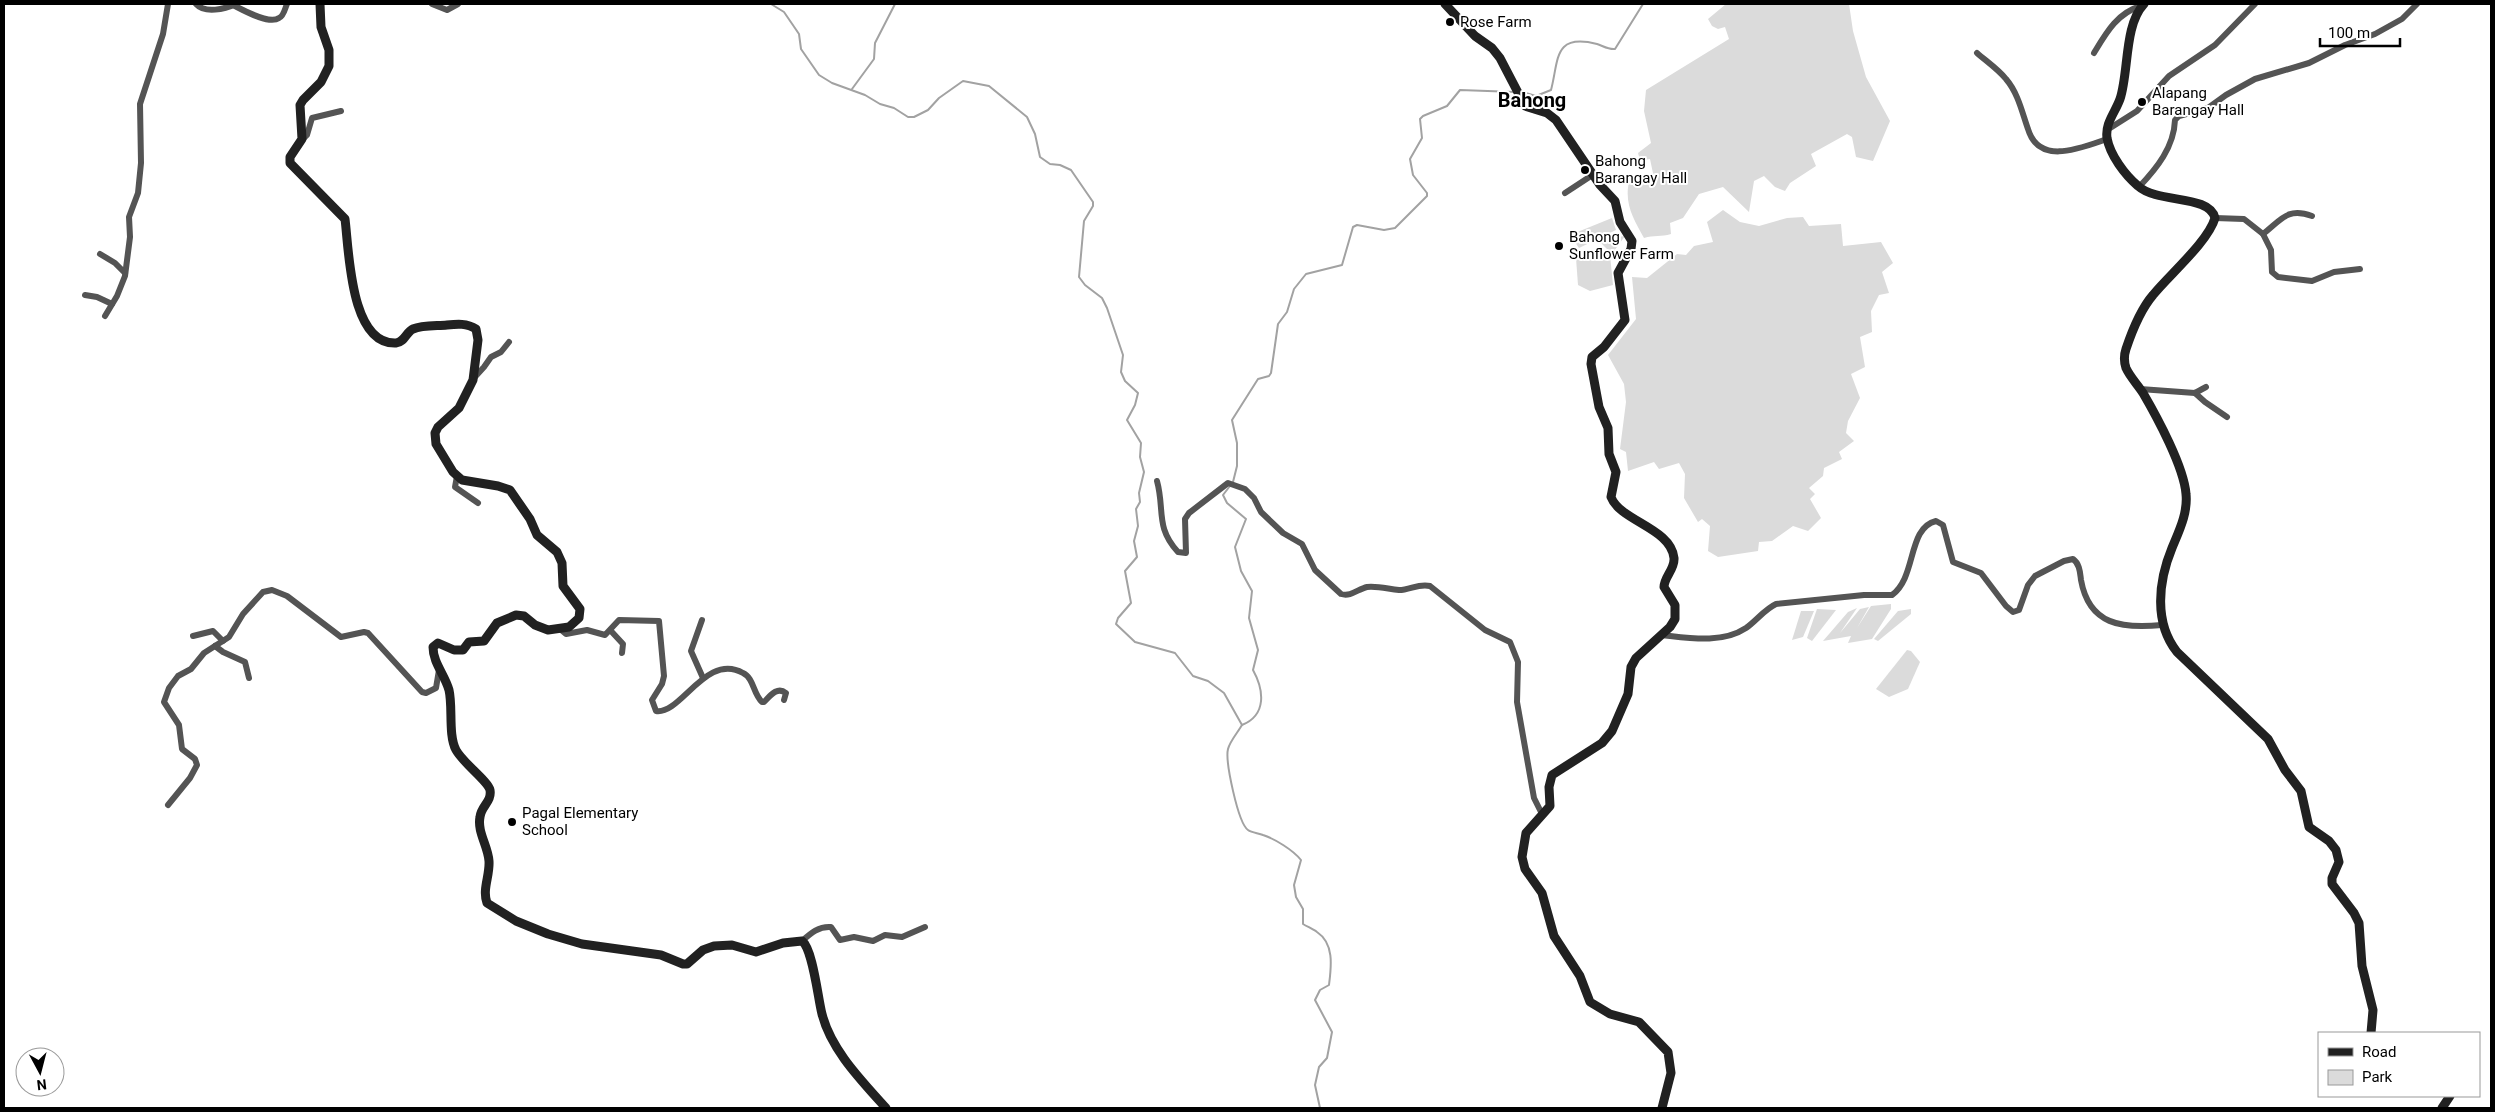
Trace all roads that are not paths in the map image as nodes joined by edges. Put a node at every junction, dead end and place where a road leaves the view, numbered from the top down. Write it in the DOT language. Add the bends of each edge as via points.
graph roads {
  1 [pos="168,4"];
  2 [pos="196,4"];
  3 [pos="287,4"];
  4 [pos="320,4"];
  5 [pos="432,4"];
  6 [pos="458,4"];
  7 [pos="1445,4"];
  8 [pos="2255,4"];
  9 [pos="2416,4"];
  10 [pos="235,5"];
  11 [pos="2143,5"];
  12 [pos="1977,53"];
  13 [pos="2094,53"];
  14 [pos="341,111"];
  15 [pos="2107,134"];
  16 [pos="301,141"];
  17 [pos="1594,174"];
  18 [pos="2139,186"];
  19 [pos="1565,193"];
  20 [pos="2312,216"];
  21 [pos="2215,218"];
  22 [pos="2263,234"];
  23 [pos="100,254"];
  24 [pos="2360,269"];
  25 [pos="126,273"];
  26 [pos="85,295"];
  27 [pos="112,304"];
  28 [pos="104,316"];
  29 [pos="509,342"];
  30 [pos="474,378"];
  31 [pos="2206,386"];
  32 [pos="2140,388"];
  33 [pos="2195,393"];
  34 [pos="2227,416"];
  35 [pos="457,476"];
  36 [pos="1157,481"];
  37 [pos="478,503"];
  38 [pos="702,620"];
  39 [pos="2162,625"];
  40 [pos="560,629"];
  41 [pos="611,631"];
  42 [pos="1662,635"];
  43 [pos="193,636"];
  44 [pos="223,641"];
  45 [pos="215,646"];
  46 [pos="622,653"];
  47 [pos="439,669"];
  48 [pos="249,678"];
  49 [pos="703,678"];
  50 [pos="784,700"];
  51 [pos="168,805"];
  52 [pos="1542,814"];
  53 [pos="925,927"];
  54 [pos="802,941"];
  55 [pos="2371,1032"];
  56 [pos="2449,1097"];
  57 [pos="886,1108"];
  58 [pos="1662,1108"];
  59 [pos="2442,1108"];
  1 -- 25 [label="street" via="163,34 140,104 142,163 138,193 130,216"];
  2 -- 10 [label="street" via="206,10"];
  3 -- 10 [label="street" via="280,18 275,19 261,18"];
  4 -- 16 [label="street" via="320,23 329,50 329,66 321,82 300,105"];
  5 -- 6 [label="street" via="447,10"];
  7 -- 17 [label="street" via="1475,36 1496,52 1525,106 1548,113 1556,120"];
  8 -- 15 [label="street" via="2215,45 2169,76 2137,111"];
  9 -- 18 [label="street" via="2402,19 2375,34 2309,63 2255,79 2208,108 2179,116 2175,133 2162,159"];
  11 -- 13 [label="street" via="2127,11 2117,20"];
  11 -- 15 [label="street" via="2129,46 2121,94"];
  12 -- 15 [label="street" via="2006,79 2020,104 2030,137 2037,145 2047,151 2058,152 2079,148"];
  14 -- 16 [label="street" via="312,118 307,135"];
  15 -- 18 [label="street" via="2120,165"];
  16 -- 30 [label="street" via="290,157 290,163 345,219 357,299 368,329 380,338 396,343 415,328 472,326 478,333"];
  17 -- 19 [label="street"];
  17 -- 42 [label="street" via="1615,201 1620,222 1632,245 1618,273 1625,320 1592,357 1592,371 1599,407 1608,428 1609,454 1616,472 1612,500 1660,536 1673,553 1674,562 1664,587 1675,605 1676,614"];
  18 -- 21 [label="street" via="2153,195 2205,205"];
  20 -- 22 [label="street" via="2291,212"];
  21 -- 22 [label="street" via="2244,219"];
  21 -- 32 [label="street" via="2180,268 2153,295 2130,337 2126,367"];
  22 -- 24 [label="street" via="2272,252 2272,272 2278,277 2316,281 2334,272"];
  23 -- 25 [label="street"];
  25 -- 27 [label="street"];
  26 -- 27 [label="street"];
  27 -- 28 [label="street"];
  29 -- 30 [label="street" via="490,357"];
  30 -- 35 [label="street" via="462,403 444,419 435,433 436,444"];
  31 -- 33 [label="street"];
  32 -- 33 [label="street"];
  32 -- 39 [label="street" via="2174,458 2186,494 2182,521 2163,579"];
  33 -- 34 [label="street"];
  35 -- 37 [label="street" via="455,487"];
  35 -- 40 [label="street" via="467,482 510,490 537,535 558,552 563,586 580,608 575,623"];
  36 -- 52 [label="street" via="1162,498 1161,522 1169,542 1178,552 1186,553 1185,520 1189,513 1228,483 1236,485 1254,498 1261,512 1283,533 1302,544 1315,570 1340,594 1381,586 1398,590 1422,584 1430,586 1485,630 1510,642 1518,662 1517,702 1534,798"];
  38 -- 49 [label="street" via="691,651"];
  39 -- 42 [label="street" via="2134,627 2099,616 2084,598 2078,564 2073,560 2064,561 2035,576 2028,585 2019,610 2013,612 1981,573 1953,562 1944,525 1936,521 1919,533 1905,580 1892,595 1776,604 1730,636 1693,638"];
  39 -- 55 [label="street" via="2177,652 2264,733 2300,791 2309,827 2336,850 2339,862 2332,884 2359,923 2362,966 2373,1010"];
  40 -- 41 [label="street" via="566,634 587,630 605,635"];
  40 -- 47 [label="street" via="541,628 521,615 510,616 497,623 484,641 469,642 463,650 435,644 433,652"];
  41 -- 46 [label="street" via="623,644"];
  41 -- 49 [label="street" via="622,619 660,622 664,676 652,700 656,711 670,709"];
  42 -- 52 [label="street" via="1636,658 1631,667 1628,694 1612,731 1602,743 1552,775 1548,787 1551,804"];
  43 -- 44 [label="street" via="213,631"];
  44 -- 45 [label="street"];
  44 -- 47 [label="street" via="259,596 272,590 281,592 342,637 368,634 422,692 436,688"];
  45 -- 48 [label="street" via="245,662"];
  45 -- 51 [label="street" via="174,680 166,696 166,707 180,731 180,745 197,765"];
  47 -- 54 [label="street" via="449,689 455,747 468,767 490,788 489,800 479,820 489,861 485,898 493,908 516,921 561,938 661,955 683,964 714,946 732,945 756,952"];
  49 -- 50 [label="street" via="726,670 743,672 762,702 778,691 786,693"];
  52 -- 58 [label="street" via="1523,840 1524,870 1542,892 1554,936 1580,976 1590,1002 1610,1014 1639,1022 1668,1052 1671,1073"];
  53 -- 54 [label="street" via="902,937 885,935 873,941 854,937 840,940 831,927 823,927"];
  54 -- 57 [label="street" via="809,953 822,1015 835,1044"];
  56 -- 59 [label="street"];
}
